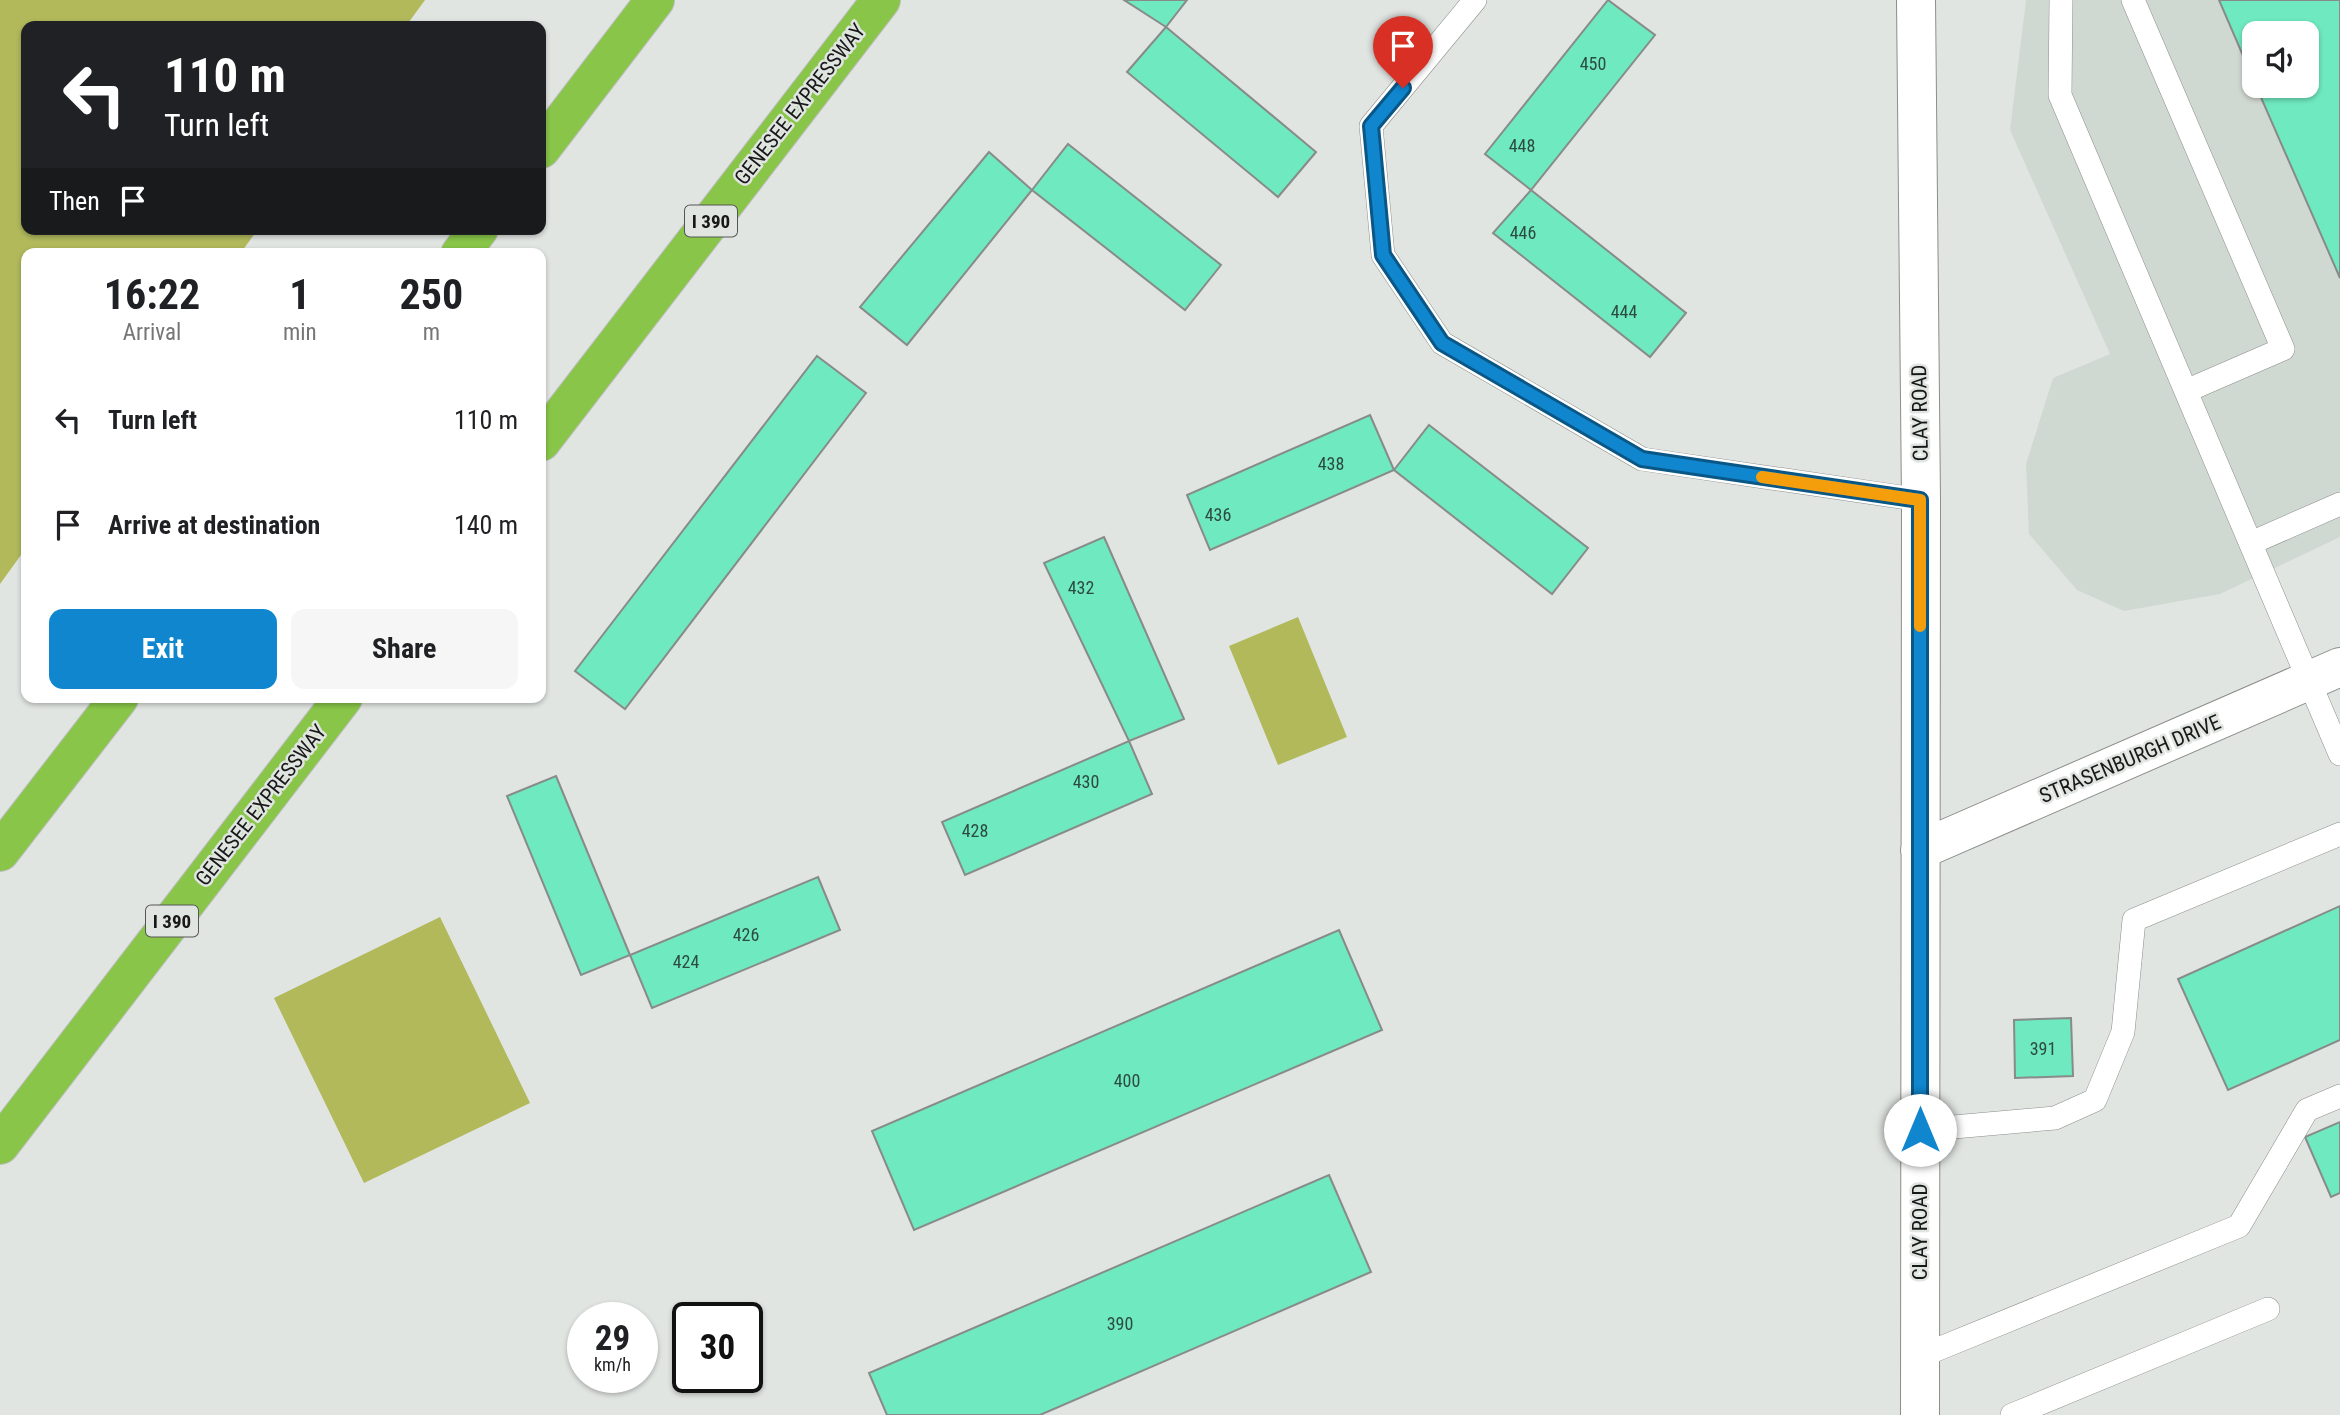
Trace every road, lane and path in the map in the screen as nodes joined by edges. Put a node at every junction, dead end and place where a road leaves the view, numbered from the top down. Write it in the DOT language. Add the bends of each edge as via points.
graph roads {
  1 [pos="655,0"];
  2 [pos="881,0"];
  3 [pos="1475,0"];
  4 [pos="1916,0"];
  5 [pos="2061,0"];
  6 [pos="2133,0"];
  7 [pos="546,142"];
  8 [pos="2186,391"];
  9 [pos="546,436"];
  10 [pos="1920,500"];
  11 [pos="2340,504"];
  12 [pos="2251,543"];
  13 [pos="2325,674"];
  14 [pos="114,703"];
  15 [pos="339,703"];
  16 [pos="2340,754"];
  17 [pos="2340,834"];
  18 [pos="1920,850"];
  19 [pos="0,852"];
  20 [pos="2340,1096"];
  21 [pos="1920,1130"];
  22 [pos="0,1144"];
  23 [pos="2268,1309"];
  24 [pos="1921,1356"];
  25 [pos="1920,1415"];
  26 [pos="2011,1415"];
  1 -- 7 [label="highway"];
  2 -- 9 [label="highway, GENESEE EXPRESSWAY / I 390"];
  3 -- 10 [label="lane" via="1371,126 1383,255 1442,343 1642,459"];
  4 -- 10 [label="street, CLAY ROAD"];
  5 -- 8 [label="lane" via="2060,95"];
  6 -- 8 [label="lane" via="2283,349"];
  8 -- 12 [label="lane"];
  10 -- 18 [label="street, CLAY ROAD"];
  11 -- 12 [label="lane"];
  12 -- 13 [label="lane"];
  13 -- 16 [label="lane"];
  13 -- 18 [label="street, STRASENBURGH DRIVE"];
  14 -- 19 [label="highway"];
  15 -- 22 [label="highway, GENESEE EXPRESSWAY / I 390"];
  17 -- 21 [label="lane" via="2134,920 2123,1031 2095,1100 2056,1118"];
  18 -- 21 [label="street, CLAY ROAD"];
  20 -- 24 [label="lane" via="2306,1110 2239,1226"];
  21 -- 24 [label="street, CLAY ROAD"];
  23 -- 26 [label="lane"];
  24 -- 25 [label="street, CLAY ROAD"];
}
